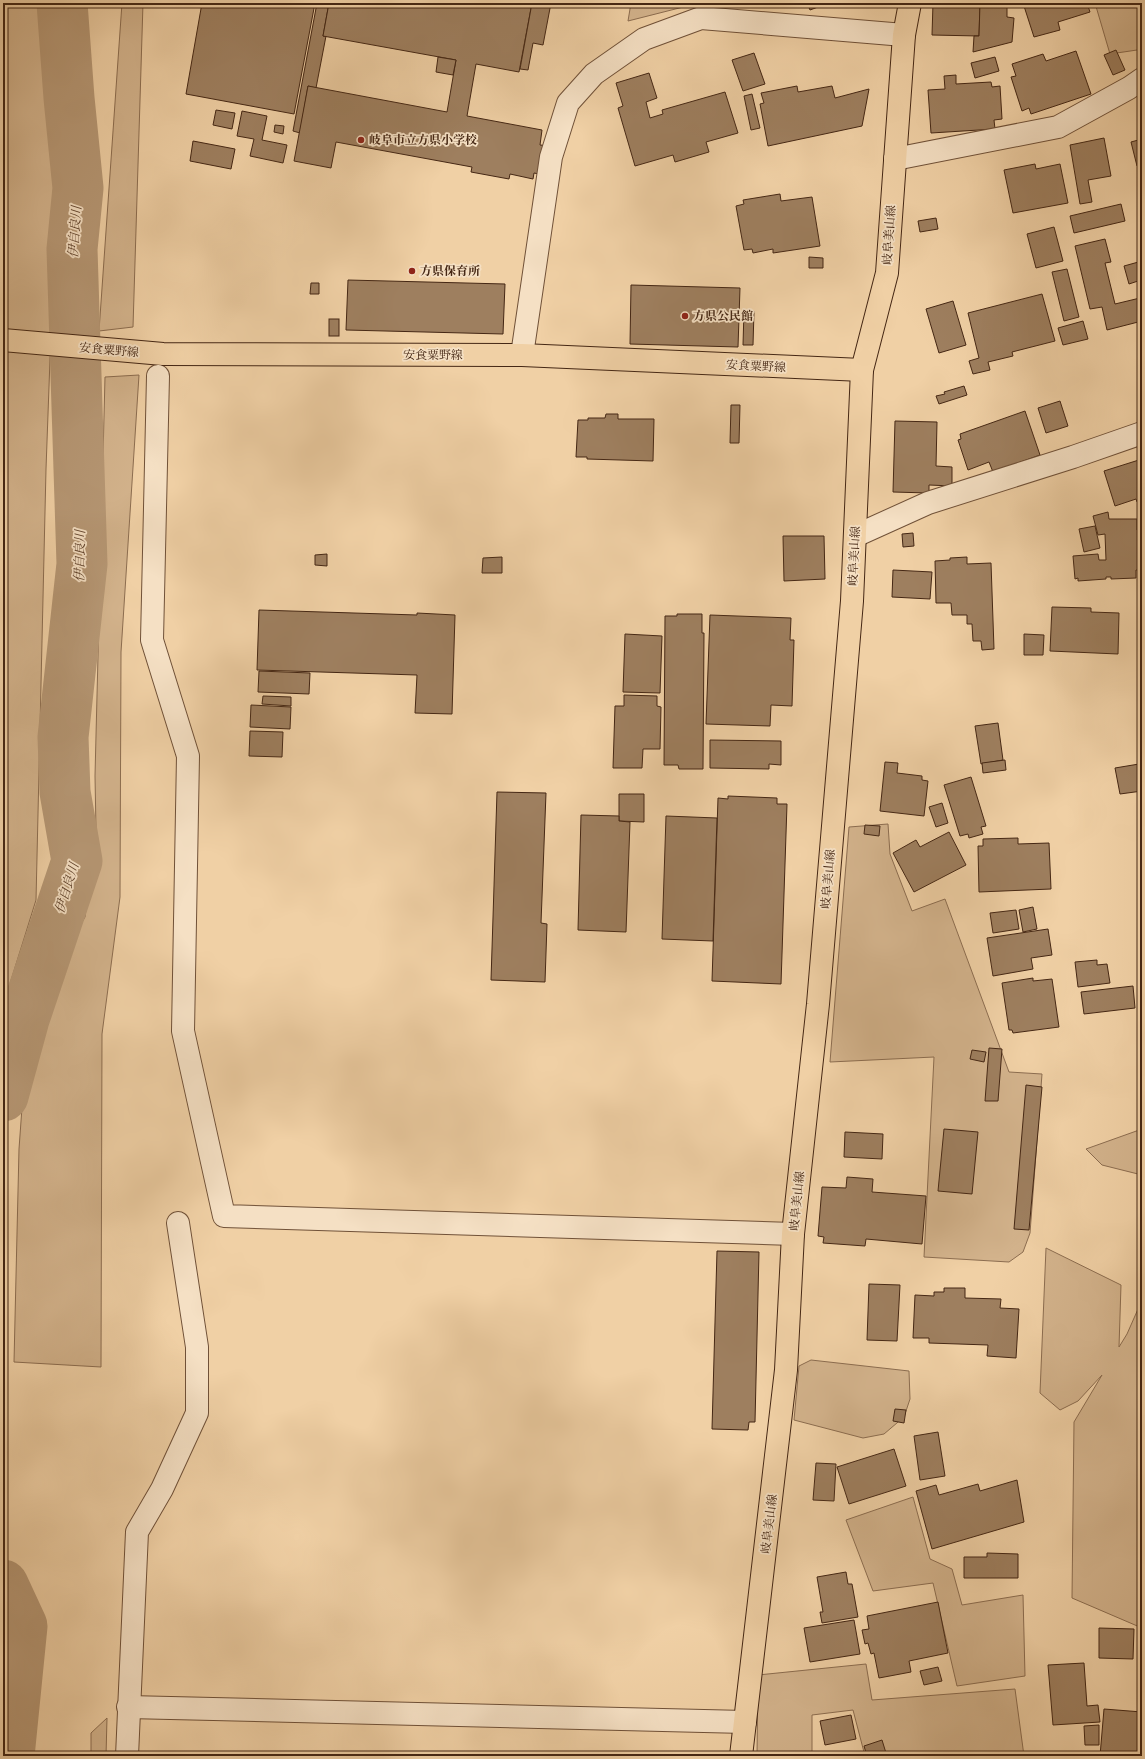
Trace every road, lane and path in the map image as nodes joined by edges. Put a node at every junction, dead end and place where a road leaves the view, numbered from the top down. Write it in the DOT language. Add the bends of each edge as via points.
graph roads {
  1 [pos="910,3"];
  2 [pos="904,35"];
  3 [pos="1142,79"];
  4 [pos="895,159"];
  5 [pos="3,340"];
  6 [pos="522,355"];
  7 [pos="862,370"];
  8 [pos="158,376"];
  9 [pos="1142,433"];
  10 [pos="855,536"];
  11 [pos="178,1223"];
  12 [pos="793,1234"];
  13 [pos="128,1707"];
  14 [pos="745,1722"];
  15 [pos="127,1756"];
  16 [pos="741,1756"];
  1 -- 2 [label="main road, 岐阜美山線"];
  2 -- 4 [label="main road, 岐阜美山線"];
  2 -- 6 [label="street" via="701,18 644,39 594,74 568,103 551,157"];
  3 -- 4 [label="street" via="1058,127"];
  4 -- 7 [label="main road, 岐阜美山線" via="887,273"];
  5 -- 6 [label="main road, 安食粟野線" via="163,354"];
  6 -- 7 [label="main road, 安食粟野線"];
  7 -- 10 [label="main road, 岐阜美山線"];
  8 -- 12 [label="street" via="152,640 188,756 183,1031 224,1216"];
  9 -- 10 [label="street" via="928,503"];
  10 -- 12 [label="main road, 岐阜美山線" via="852,601 818,996"];
  11 -- 13 [label="street" via="197,1347 197,1413 162,1489 136,1532"];
  12 -- 14 [label="main road, 岐阜美山線" via="786,1370"];
  13 -- 14 [label="street"];
  13 -- 15 [label="street"];
  14 -- 16 [label="main road, 岐阜美山線"];
}
